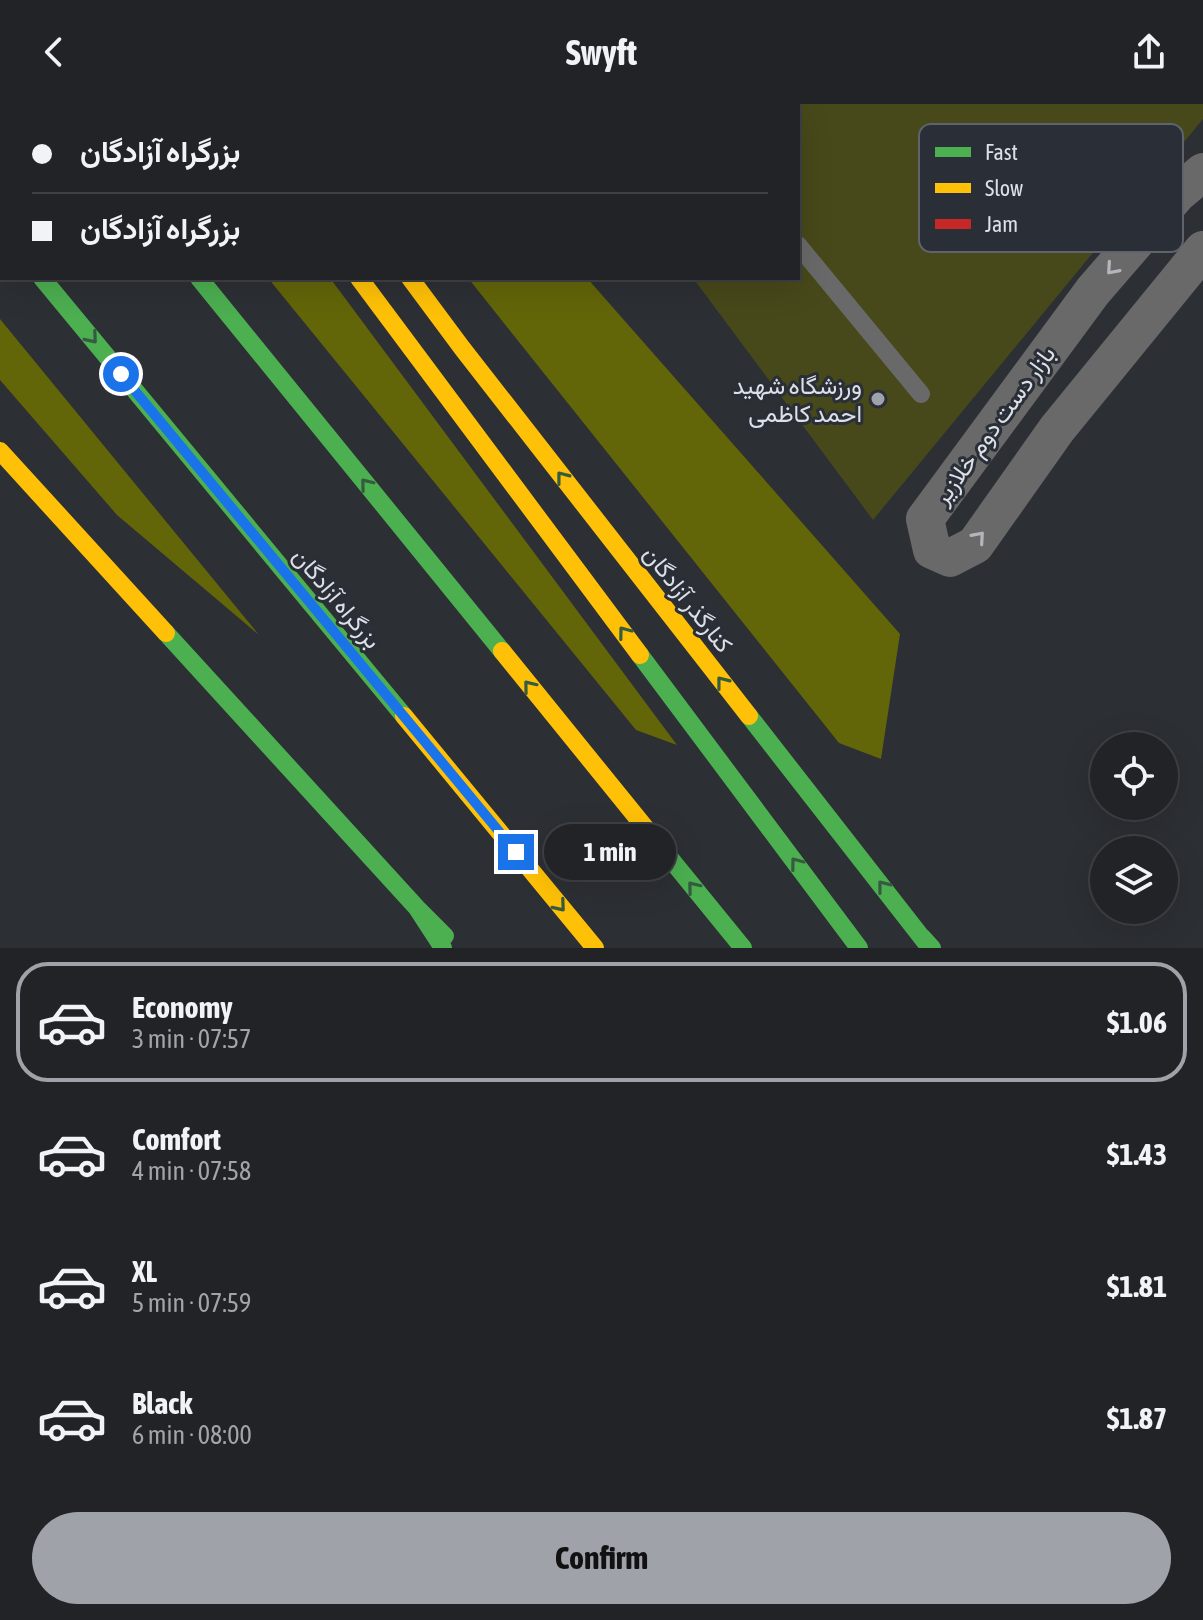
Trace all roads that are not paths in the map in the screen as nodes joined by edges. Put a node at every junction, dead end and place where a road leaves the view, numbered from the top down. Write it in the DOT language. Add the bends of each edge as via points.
graph roads {
  1 [pos="1203,172"];
  2 [pos="1183,189"];
  3 [pos="800,247"];
  4 [pos="1203,250"];
  5 [pos="1127,252"];
  6 [pos="44,280"];
  7 [pos="201,280"];
  8 [pos="360,280"];
  9 [pos="411,280"];
  10 [pos="921,394"];
  11 [pos="0,451"];
  12 [pos="417,908"];
  13 [pos="928,944"];
  14 [pos="443,948"];
  15 [pos="458,948"];
  16 [pos="595,948"];
  17 [pos="743,948"];
  18 [pos="859,948"];
  1 -- 2 [label="street, بازار دست دوم خلازیر, one-way"];
  3 -- 10 [label="lane"];
  5 -- 4 [label="street, بازار دست دوم خلازیر, one-way" via="925,519 932,550 950,558 975,545 1057,429"];
  6 -- 16 [label="main road, بزرگراه آزادگان, one-way"];
  17 -- 7 [label="main road, one-way"];
  18 -- 8 [label="main road, one-way"];
  13 -- 9 [label="main road, کنارگذر آزادگان, one-way"];
  11 -- 12 [label="main road"];
  12 -- 14 [label="main road"];
  12 -- 15 [label="main road"];
}
